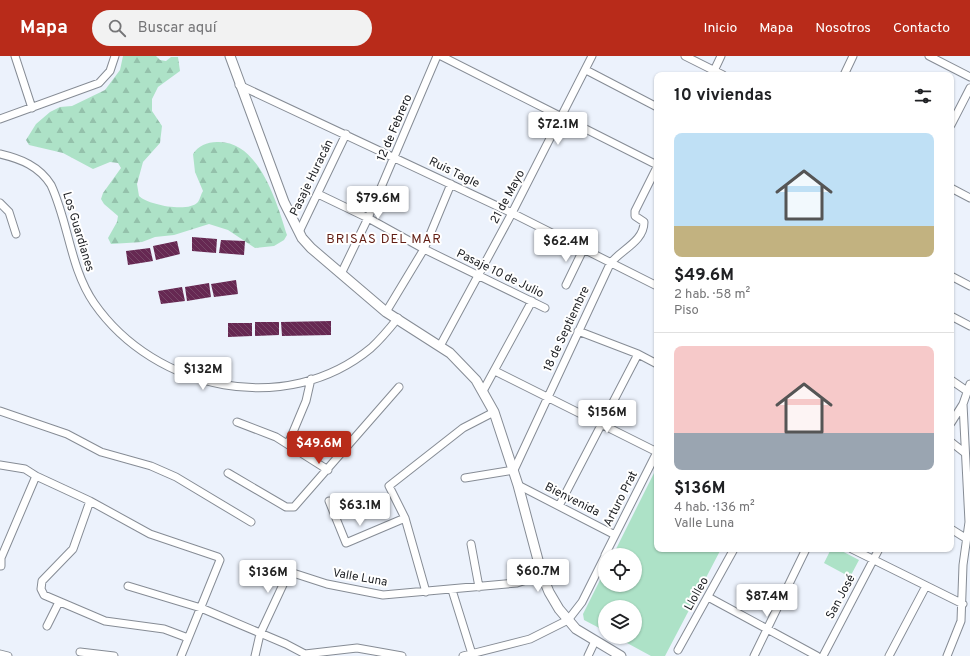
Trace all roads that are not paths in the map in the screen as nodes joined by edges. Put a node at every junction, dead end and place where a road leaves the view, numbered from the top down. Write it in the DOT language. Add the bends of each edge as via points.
graph roads {
  1 [pos="15,56"];
  2 [pos="115,56"];
  3 [pos="230,56"];
  4 [pos="437,56"];
  5 [pos="441,56"];
  6 [pos="592,56"];
  7 [pos="685,56"];
  8 [pos="721,56"];
  9 [pos="854,56"];
  10 [pos="929,56"];
  11 [pos="586,70"];
  12 [pos="711,72"];
  13 [pos="713,72"];
  14 [pos="846,72"];
  15 [pos="970,77"];
  16 [pos="239,85"];
  17 [pos="970,88"];
  18 [pos="654,106"];
  19 [pos="32,108"];
  20 [pos="562,118"];
  21 [pos="0,119"];
  22 [pos="954,119"];
  23 [pos="346,134"];
  24 [pos="0,154"];
  25 [pos="395,157"];
  26 [pos="654,164"];
  27 [pos="654,172"];
  28 [pos="452,184"];
  29 [pos="954,190"];
  30 [pos="318,194"];
  31 [pos="970,198"];
  32 [pos="0,204"];
  33 [pos="512,213"];
  34 [pos="368,218"];
  35 [pos="299,232"];
  36 [pos="16,234"];
  37 [pos="424,249"];
  38 [pos="583,250"];
  39 [pos="610,264"];
  40 [pos="341,274"];
  41 [pos="477,276"];
  42 [pos="954,278"];
  43 [pos="566,285"];
  44 [pos="654,285"];
  45 [pos="970,286"];
  46 [pos="532,301"];
  47 [pos="545,308"];
  48 [pos="386,312"];
  49 [pos="398,318"];
  50 [pos="954,318"];
  51 [pos="970,326"];
  52 [pos="578,331"];
  53 [pos="440,346"];
  54 [pos="638,354"];
  55 [pos="654,362"];
  56 [pos="495,372"];
  57 [pos="312,379"];
  58 [pos="954,381"];
  59 [pos="399,387"];
  60 [pos="969,387"];
  61 [pos="483,391"];
  62 [pos="547,398"];
  63 [pos="963,404"];
  64 [pos="0,411"];
  65 [pos="494,412"];
  66 [pos="954,418"];
  67 [pos="237,422"];
  68 [pos="601,424"];
  69 [pos="288,444"];
  70 [pos="954,444"];
  71 [pos="654,450"];
  72 [pos="965,453"];
  73 [pos="654,458"];
  74 [pos="0,465"];
  75 [pos="328,470"];
  76 [pos="514,470"];
  77 [pos="228,473"];
  78 [pos="36,476"];
  79 [pos="465,478"];
  80 [pos="518,485"];
  81 [pos="90,501"];
  82 [pos="329,501"];
  83 [pos="559,506"];
  84 [pos="405,518"];
  85 [pos="251,522"];
  86 [pos="954,532"];
  87 [pos="615,535"];
  88 [pos="967,539"];
  89 [pos="471,544"];
  90 [pos="608,548"];
  91 [pos="732,552"];
  92 [pos="805,552"];
  93 [pos="858,552"];
  94 [pos="877,552"];
  95 [pos="873,560"];
  96 [pos="1,566"];
  97 [pos="598,569"];
  98 [pos="542,575"];
  99 [pos="128,586"];
  100 [pos="926,586"];
  101 [pos="478,587"];
  102 [pos="452,590"];
  103 [pos="426,592"];
  104 [pos="708,597"];
  105 [pos="59,602"];
  106 [pos="963,604"];
  107 [pos="201,608"];
  108 [pos="568,620"];
  109 [pos="47,626"];
  110 [pos="767,629"];
  111 [pos="260,634"];
  112 [pos="188,638"];
  113 [pos="595,641"];
  114 [pos="678,650"];
  115 [pos="80,652"];
  116 [pos="0,654"];
  117 [pos="329,654"];
  118 [pos="472,654"];
  119 [pos="8,656"];
  120 [pos="114,656"];
  121 [pos="181,656"];
  122 [pos="255,656"];
  123 [pos="402,656"];
  124 [pos="463,656"];
  125 [pos="588,656"];
  126 [pos="621,656"];
  127 [pos="754,656"];
  128 [pos="817,656"];
  129 [pos="823,656"];
  130 [pos="889,656"];
  131 [pos="947,656"];
  1 -- 19 [label="street"];
  2 -- 19 [label="street" via="110,71 99,83"];
  3 -- 16 [label="street"];
  4 -- 25 [label="street, 12 de Febrero"];
  5 -- 20 [label="street"];
  6 -- 11 [label="street, 21 de Mayo"];
  7 -- 12 [label="street"];
  8 -- 13 [label="street"];
  9 -- 14 [label="street"];
  10 -- 15 [label="street"];
  11 -- 18 [label="street"];
  11 -- 20 [label="street, 21 de Mayo"];
  16 -- 23 [label="street, Ruis Tagle"];
  16 -- 35 [label="street" via="284,202"];
  17 -- 22 [label="street"];
  19 -- 21 [label="street"];
  20 -- 26 [label="street"];
  20 -- 33 [label="street, 21 de Mayo"];
  23 -- 25 [label="street, Ruis Tagle"];
  23 -- 30 [label="street, Pasaje Huracán"];
  24 -- 57 [label="street, Los Guardianes" via="29,164 48,180 54,190 76,269 86,290 111,325 143,353 180,373 221,385 265,387"];
  25 -- 28 [label="street, Ruis Tagle"];
  25 -- 34 [label="street, 12 de Febrero"];
  27 -- 39 [label="street, 18 de Septiembre" via="635,211 635,216 644,222 641,233"];
  28 -- 33 [label="street, Ruis Tagle"];
  28 -- 37 [label="street"];
  29 -- 31 [label="street"];
  30 -- 34 [label="street, Pasaje 10 de Julio"];
  30 -- 35 [label="street, Pasaje Huracán"];
  32 -- 36 [label="street" via="9,212"];
  33 -- 38 [label="street, Ruis Tagle"];
  33 -- 41 [label="street, 21 de Mayo"];
  34 -- 37 [label="street, Pasaje 10 de Julio"];
  34 -- 40 [label="street, 12 de Febrero"];
  35 -- 40 [label="street" via="311,248"];
  37 -- 41 [label="street, Pasaje 10 de Julio"];
  37 -- 48 [label="street"];
  38 -- 39 [label="street, Ruis Tagle"];
  38 -- 43 [label="street"];
  39 -- 44 [label="street, Ruis Tagle"];
  39 -- 52 [label="street, 18 de Septiembre"];
  40 -- 48 [label="street"];
  41 -- 46 [label="street, Pasaje 10 de Julio"];
  41 -- 53 [label="street, 21 de Mayo"];
  42 -- 45 [label="street"];
  46 -- 47 [label="street, Pasaje 10 de Julio"];
  46 -- 56 [label="street"];
  48 -- 49 [label="street"];
  49 -- 53 [label="street"];
  49 -- 57 [label="street, Los Guardianes" via="372,347 360,356"];
  50 -- 51 [label="street"];
  52 -- 54 [label="street"];
  52 -- 62 [label="street, 18 de Septiembre"];
  53 -- 61 [label="street" via="468,370"];
  54 -- 55 [label="street"];
  54 -- 68 [label="street"];
  56 -- 61 [label="street"];
  56 -- 62 [label="street"];
  57 -- 69 [label="street"];
  58 -- 60 [label="street"];
  59 -- 75 [label="street"];
  60 -- 63 [label="street"];
  61 -- 65 [label="street"];
  62 -- 68 [label="street"];
  62 -- 76 [label="street, 18 de Septiembre"];
  63 -- 66 [label="street"];
  63 -- 72 [label="street"];
  64 -- 85 [label="street" via="67,434 101,452 151,466 176,477"];
  65 -- 76 [label="street"];
  65 -- 84 [label="street" via="463,428 389,486"];
  67 -- 69 [label="street" via="263,431"];
  68 -- 71 [label="street"];
  68 -- 83 [label="street"];
  69 -- 75 [label="street"];
  70 -- 72 [label="street"];
  72 -- 88 [label="street" via="968,494"];
  73 -- 87 [label="street, Arturo Prat"];
  74 -- 78 [label="street" via="25,469"];
  75 -- 77 [label="street" via="292,508 286,507"];
  76 -- 79 [label="street"];
  76 -- 80 [label="street"];
  78 -- 81 [label="street"];
  78 -- 96 [label="street" via="1,558"];
  80 -- 83 [label="street, Bienvenida"];
  80 -- 98 [label="street"];
  81 -- 105 [label="street" via="74,549 42,581 41,589 44,595"];
  81 -- 107 [label="street" via="150,534 218,557 220,560"];
  82 -- 84 [label="street" via="346,543"];
  83 -- 87 [label="street, Bienvenida"];
  84 -- 103 [label="street"];
  86 -- 88 [label="street"];
  87 -- 90 [label="street, Arturo Prat"];
  88 -- 106 [label="street" via="963,565"];
  89 -- 101 [label="street"];
  91 -- 104 [label="street, Llolleo"];
  92 -- 110 [label="street"];
  93 -- 95 [label="street"];
  94 -- 95 [label="street, San José"];
  95 -- 100 [label="street"];
  95 -- 129 [label="street, San José"];
  97 -- 108 [label="street, Arturo Prat" via="582,602"];
  98 -- 101 [label="street, Valle Luna" via="517,583"];
  98 -- 108 [label="street" via="554,601"];
  99 -- 107 [label="street"];
  100 -- 106 [label="street"];
  100 -- 130 [label="street"];
  101 -- 102 [label="street, Valle Luna"];
  102 -- 103 [label="street, Valle Luna"];
  102 -- 118 [label="street"];
  103 -- 111 [label="street, Valle Luna" via="383,595 327,584 293,573 288,574"];
  104 -- 110 [label="street"];
  104 -- 114 [label="street, Llolleo"];
  105 -- 109 [label="street"];
  105 -- 112 [label="street" via="105,620 164,629"];
  106 -- 131 [label="street" via="959,628"];
  107 -- 111 [label="street"];
  107 -- 112 [label="street"];
  108 -- 113 [label="street" via="576,629"];
  108 -- 118 [label="street" via="530,640"];
  110 -- 127 [label="street"];
  110 -- 128 [label="street"];
  111 -- 117 [label="street" via="304,654"];
  111 -- 122 [label="street"];
  112 -- 121 [label="street"];
  113 -- 125 [label="street"];
  113 -- 126 [label="street"];
  115 -- 120 [label="street"];
  116 -- 119 [label="street"];
  117 -- 123 [label="street" via="357,648"];
  118 -- 124 [label="street"];
}
